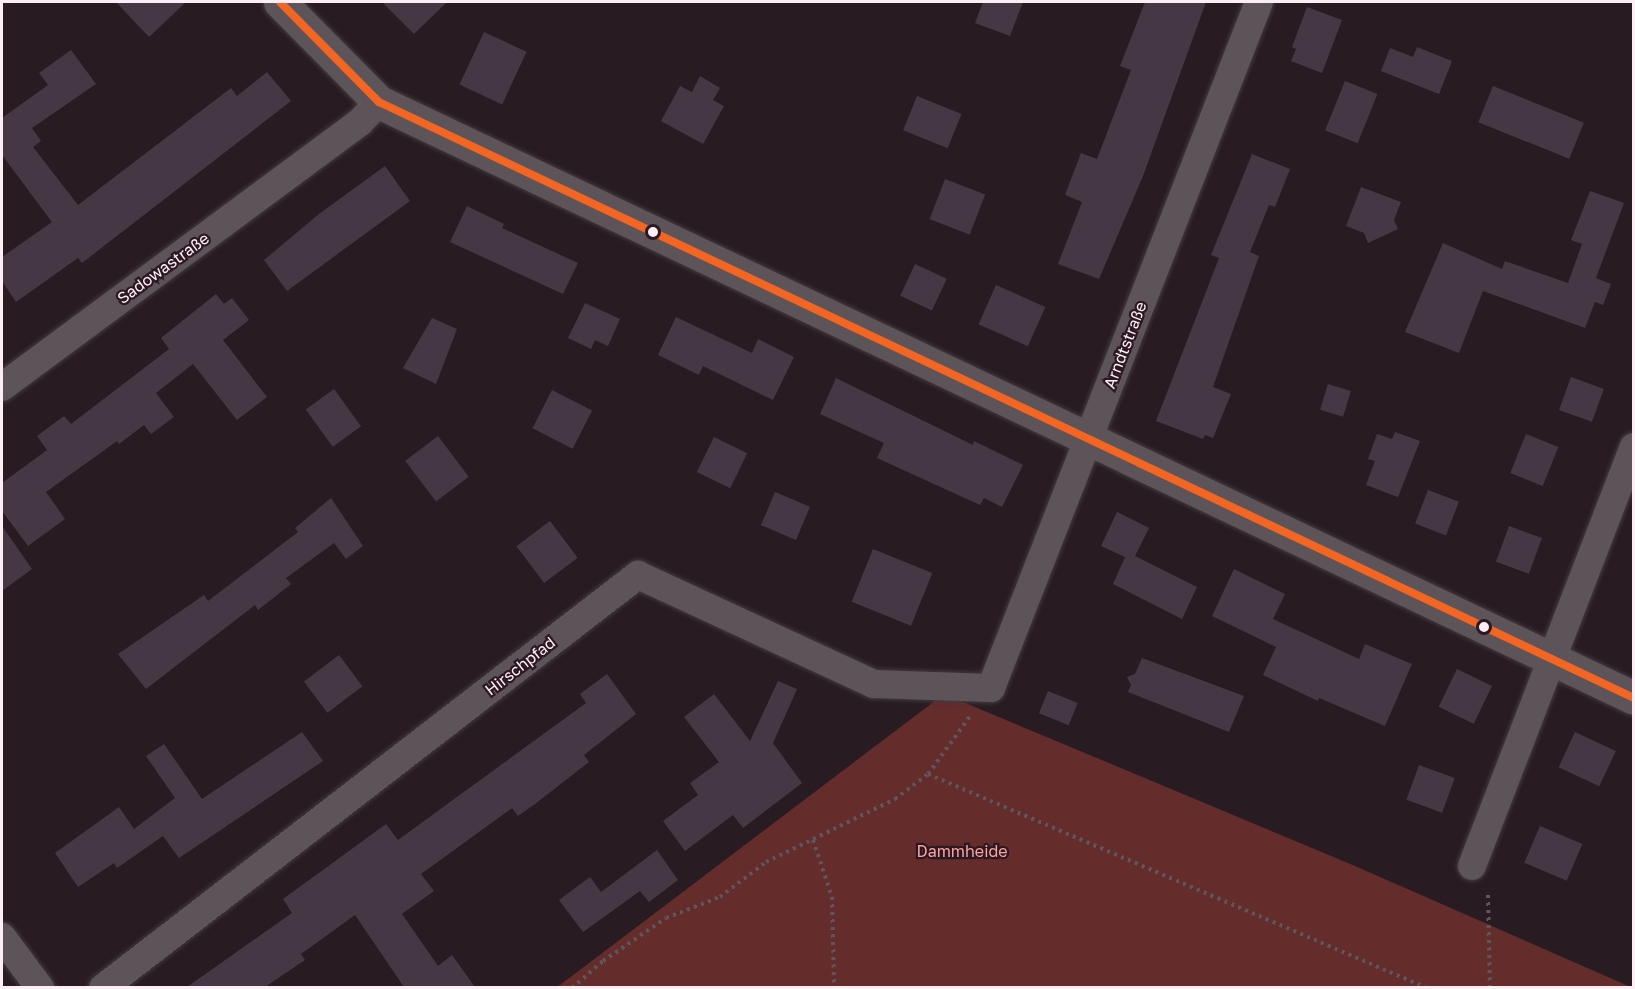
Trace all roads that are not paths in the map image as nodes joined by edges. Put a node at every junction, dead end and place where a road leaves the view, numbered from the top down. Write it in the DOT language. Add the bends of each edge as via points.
graph roads {
  1 [pos="280,2"];
  2 [pos="1258,2"];
  3 [pos="379,102"];
  4 [pos="2,387"];
  5 [pos="1088,441"];
  6 [pos="1634,447"];
  7 [pos="1551,658"];
  8 [pos="991,688"];
  9 [pos="1634,698"];
  10 [pos="1472,866"];
  11 [pos="2,937"];
  12 [pos="40,987"];
  13 [pos="103,987"];
  1 -- 3 [label="street"];
  2 -- 5 [label="street, Arndtstraße"];
  3 -- 4 [label="street, Sadowastraße" via="360,122"];
  3 -- 5 [label="street"];
  5 -- 7 [label="street"];
  5 -- 8 [label="street, Arndtstraße"];
  6 -- 7 [label="street"];
  7 -- 9 [label="street"];
  7 -- 10 [label="street"];
  8 -- 13 [label="street, Hirschpfad" via="874,684 638,575"];
  11 -- 12 [label="street"];
}
